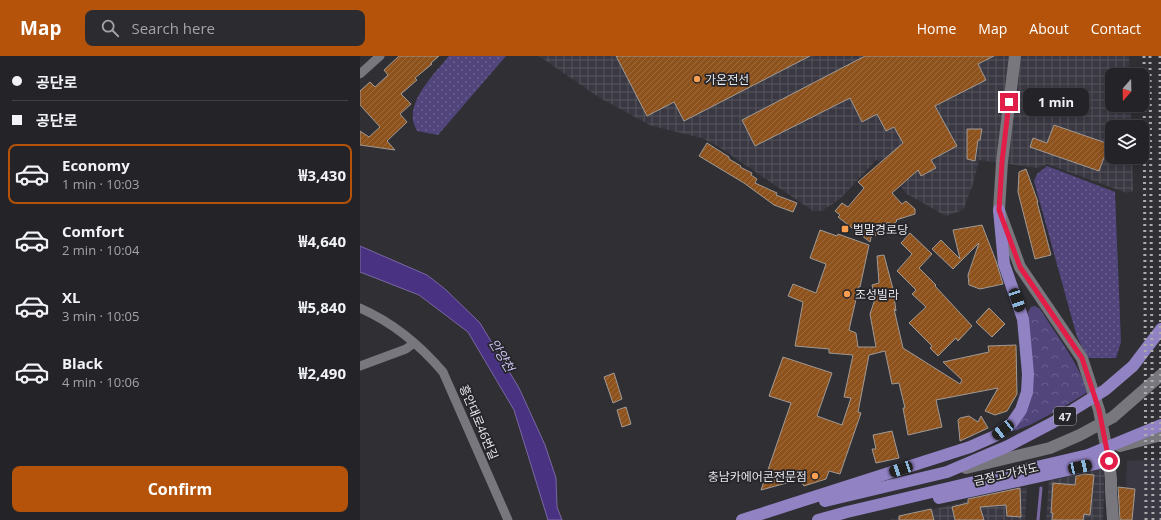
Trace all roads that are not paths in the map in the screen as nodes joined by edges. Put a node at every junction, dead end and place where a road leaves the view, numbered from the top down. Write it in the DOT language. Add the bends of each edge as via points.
graph roads {
  1 [pos="380,56"];
  2 [pos="1015,56"];
  3 [pos="360,74"];
  4 [pos="999,210"];
  5 [pos="360,308"];
  6 [pos="1161,329"];
  7 [pos="414,343"];
  8 [pos="360,366"];
  9 [pos="1161,374"];
  10 [pos="1161,425"];
  11 [pos="1161,435"];
  12 [pos="1088,455"];
  13 [pos="1109,461"];
  14 [pos="947,472"];
  15 [pos="844,516"];
  16 [pos="508,520"];
  17 [pos="742,520"];
  18 [pos="745,520"];
  19 [pos="818,520"];
  20 [pos="1113,520"];
  1 -- 3 [label="street"];
  2 -- 4 [label="street"];
  4 -- 13 [label="street" via="1020,267 1082,358 1099,410"];
  4 -- 17 [label="main road" via="1004,264 1023,319 1028,374 1027,392 1012,423 994,436 970,447"];
  5 -- 7 [label="street, 흥안대로46번길" via="401,332"];
  6 -- 14 [label="main road, 47" via="1133,366 1105,390 1052,424"];
  7 -- 8 [label="street" via="406,349"];
  7 -- 16 [label="street, 흥안대로46번길" via="443,372"];
  9 -- 14 [label="street" via="1113,417 1080,435 1050,448"];
  10 -- 12 [label="main road, 금정고가차도"];
  11 -- 12 [label="street"];
  12 -- 15 [label="main road, 금정고가차도"];
  13 -- 15 [label="main road"];
  13 -- 20 [label="street"];
  14 -- 18 [label="main road, 47"];
  15 -- 19 [label="main road"];
}
